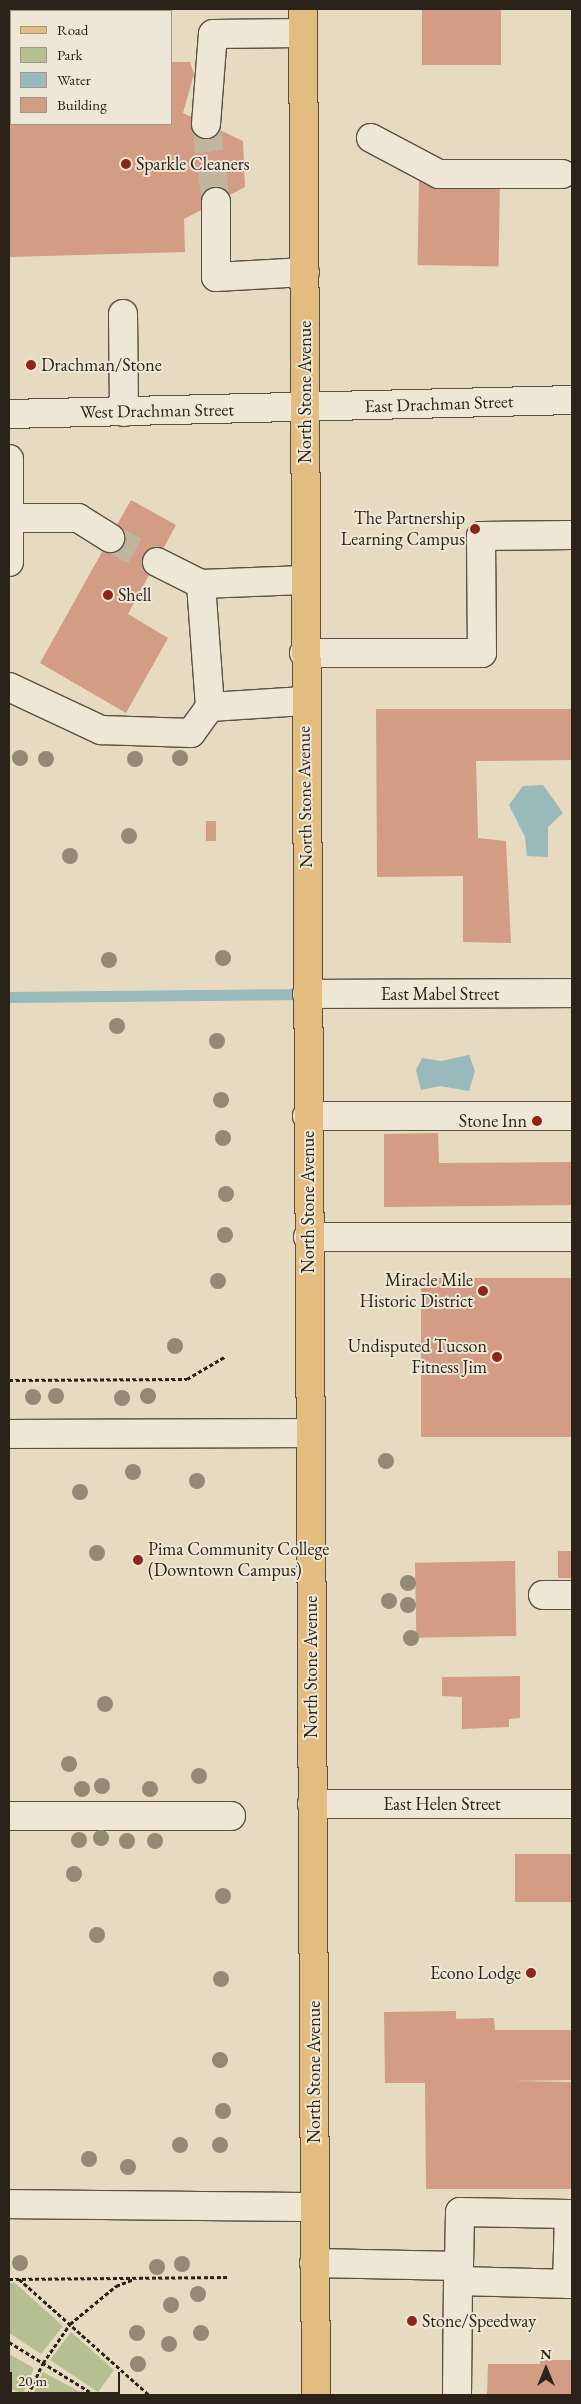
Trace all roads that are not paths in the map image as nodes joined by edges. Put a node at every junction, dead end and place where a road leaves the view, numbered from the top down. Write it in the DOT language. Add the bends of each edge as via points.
graph roads {
  1 [pos="302,21"];
  2 [pos="206,124"];
  3 [pos="371,138"];
  4 [pos="562,174"];
  5 [pos="216,202"];
  6 [pos="305,272"];
  7 [pos="123,314"];
  8 [pos="572,400"];
  9 [pos="305,409"];
  10 [pos="124,412"];
  11 [pos="9,414"];
  12 [pos="9,459"];
  13 [pos="10,518"];
  14 [pos="572,535"];
  15 [pos="110,538"];
  16 [pos="9,562"];
  17 [pos="157,562"];
  18 [pos="304,580"];
  19 [pos="201,584"];
  20 [pos="304,653"];
  21 [pos="9,687"];
  22 [pos="304,701"];
  23 [pos="210,707"];
  24 [pos="572,993"];
  25 [pos="307,994"];
  26 [pos="307,1116"];
  27 [pos="572,1116"];
  28 [pos="308,1237"];
  29 [pos="572,1237"];
  30 [pos="310,1433"];
  31 [pos="9,1434"];
  32 [pos="543,1595"];
  33 [pos="572,1595"];
  34 [pos="312,1804"];
  35 [pos="572,1804"];
  36 [pos="9,1816"];
  37 [pos="231,1816"];
  38 [pos="9,2204"];
  39 [pos="315,2207"];
  40 [pos="314,2263"];
  41 [pos="459,2274"];
  42 [pos="570,2284"];
  43 [pos="316,2395"];
  44 [pos="457,2395"];
  1 -- 2 [label="street" via="213,34"];
  1 -- 6 [label="main road, North Stone Avenue"];
  3 -- 4 [label="street" via="439,174"];
  5 -- 6 [label="street" via="216,277"];
  6 -- 9 [label="main road, North Stone Avenue"];
  7 -- 10 [label="street"];
  8 -- 9 [label="street, East Drachman Street"];
  9 -- 10 [label="street, West Drachman Street"];
  9 -- 18 [label="main road, North Stone Avenue"];
  10 -- 11 [label="street, West Drachman Street"];
  12 -- 13 [label="street"];
  13 -- 15 [label="street" via="78,518"];
  13 -- 16 [label="street"];
  14 -- 20 [label="street" via="481,536 482,652"];
  17 -- 19 [label="street"];
  18 -- 19 [label="street"];
  18 -- 20 [label="main road, North Stone Avenue"];
  19 -- 23 [label="street"];
  20 -- 22 [label="main road, North Stone Avenue"];
  21 -- 23 [label="street" via="101,730 192,733"];
  22 -- 23 [label="street"];
  22 -- 25 [label="main road, North Stone Avenue"];
  24 -- 25 [label="street, East Mabel Street"];
  25 -- 26 [label="main road, North Stone Avenue"];
  26 -- 27 [label="street"];
  26 -- 28 [label="main road, North Stone Avenue"];
  28 -- 29 [label="street"];
  28 -- 30 [label="main road, North Stone Avenue"];
  30 -- 31 [label="street"];
  30 -- 34 [label="main road, North Stone Avenue"];
  32 -- 33 [label="street"];
  34 -- 35 [label="street, East Helen Street"];
  34 -- 39 [label="main road, North Stone Avenue"];
  36 -- 37 [label="street"];
  38 -- 39 [label="street"];
  39 -- 40 [label="main road, North Stone Avenue"];
  40 -- 41 [label="street"];
  40 -- 43 [label="main road, North Stone Avenue"];
  41 -- 42 [label="street"];
  41 -- 42 [label="street" via="460,2212 568,2214"];
  41 -- 44 [label="street"];
}
